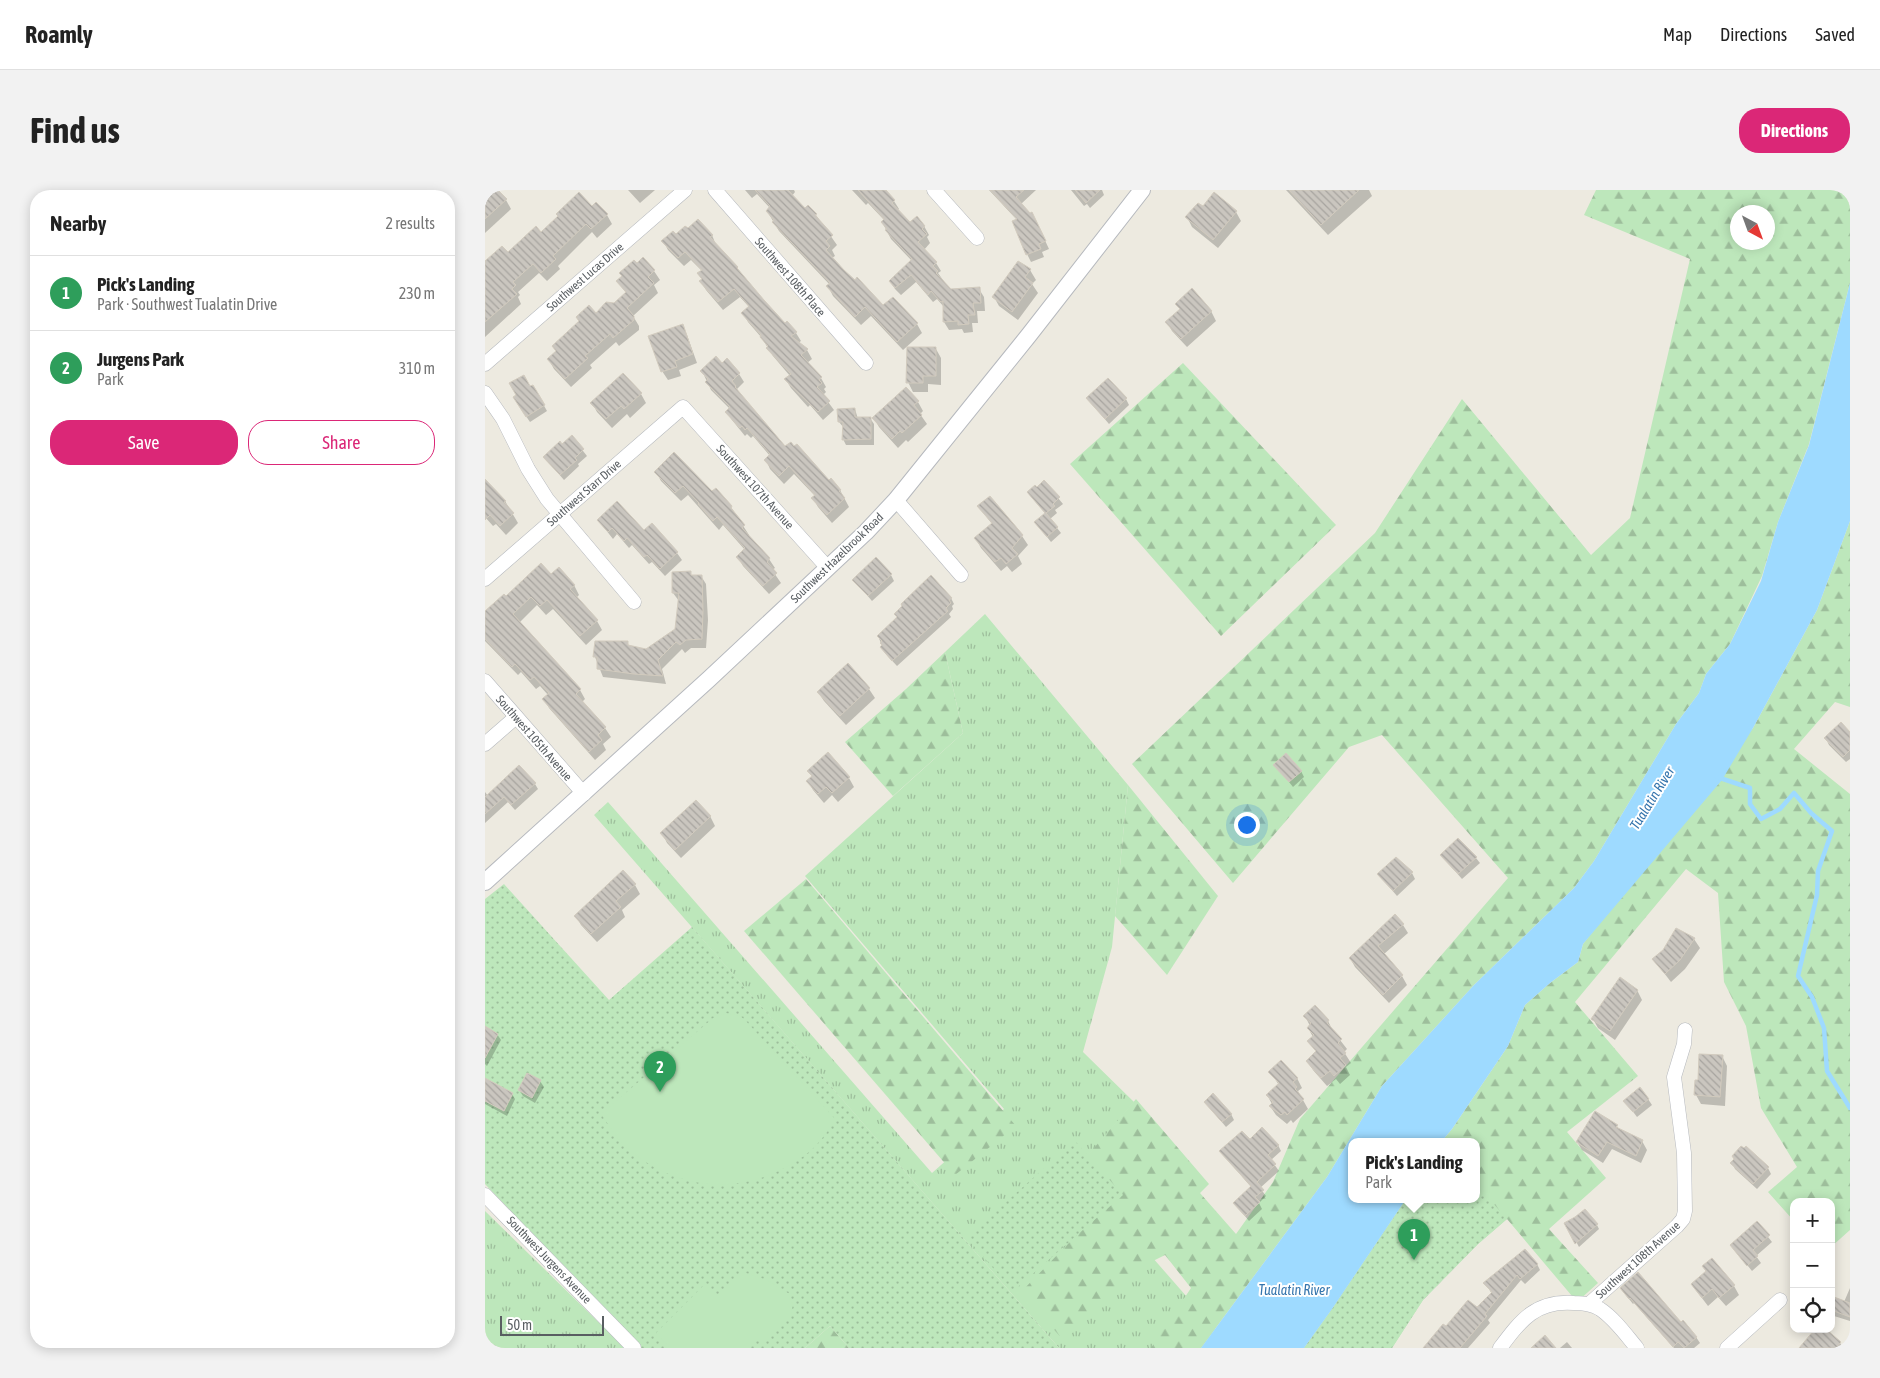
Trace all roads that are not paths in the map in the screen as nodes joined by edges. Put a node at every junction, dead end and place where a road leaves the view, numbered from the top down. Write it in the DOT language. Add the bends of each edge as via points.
graph roads {
  1 [pos="685,190"];
  2 [pos="715,190"];
  3 [pos="935,190"];
  4 [pos="1142,190"];
  5 [pos="977,238"];
  6 [pos="866,363"];
  7 [pos="485,364"];
  8 [pos="485,393"];
  9 [pos="683,407"];
  10 [pos="896,500"];
  11 [pos="559,514"];
  12 [pos="827,567"];
  13 [pos="961,575"];
  14 [pos="485,579"];
  15 [pos="634,602"];
  16 [pos="485,681"];
  17 [pos="516,717"];
  18 [pos="485,744"];
  19 [pos="584,794"];
  20 [pos="485,882"];
  21 [pos="1685,1030"];
  22 [pos="485,1195"];
  23 [pos="1780,1300"];
  24 [pos="1589,1304"];
  25 [pos="634,1348"];
  26 [pos="1499,1348"];
  27 [pos="1637,1348"];
  28 [pos="1727,1348"];
  1 -- 7 [label="street, Southwest Lucas Drive"];
  2 -- 6 [label="street, Southwest 108th Place"];
  3 -- 5 [label="street"];
  4 -- 10 [label="street, Southwest Hazelbrook Road"];
  8 -- 11 [label="street" via="503,419 528,469"];
  9 -- 11 [label="street, Southwest Starr Drive"];
  9 -- 12 [label="street, Southwest 107th Avenue"];
  10 -- 12 [label="street, Southwest Hazelbrook Road"];
  10 -- 13 [label="street"];
  11 -- 14 [label="street, Southwest Starr Drive"];
  11 -- 15 [label="street"];
  12 -- 19 [label="street, Southwest Hazelbrook Road"];
  16 -- 17 [label="street, Southwest 105th Avenue"];
  17 -- 18 [label="street"];
  17 -- 19 [label="street, Southwest 105th Avenue"];
  19 -- 20 [label="street, Southwest Hazelbrook Road"];
  21 -- 24 [label="street, Southwest 108th Avenue" via="1674,1077 1684,1153 1683,1219"];
  22 -- 25 [label="street, Southwest Jurgens Avenue"];
  23 -- 28 [label="street"];
  24 -- 26 [label="street" via="1546,1304 1526,1316"];
  24 -- 27 [label="street, Southwest 108th Avenue" via="1609,1316"];
}
